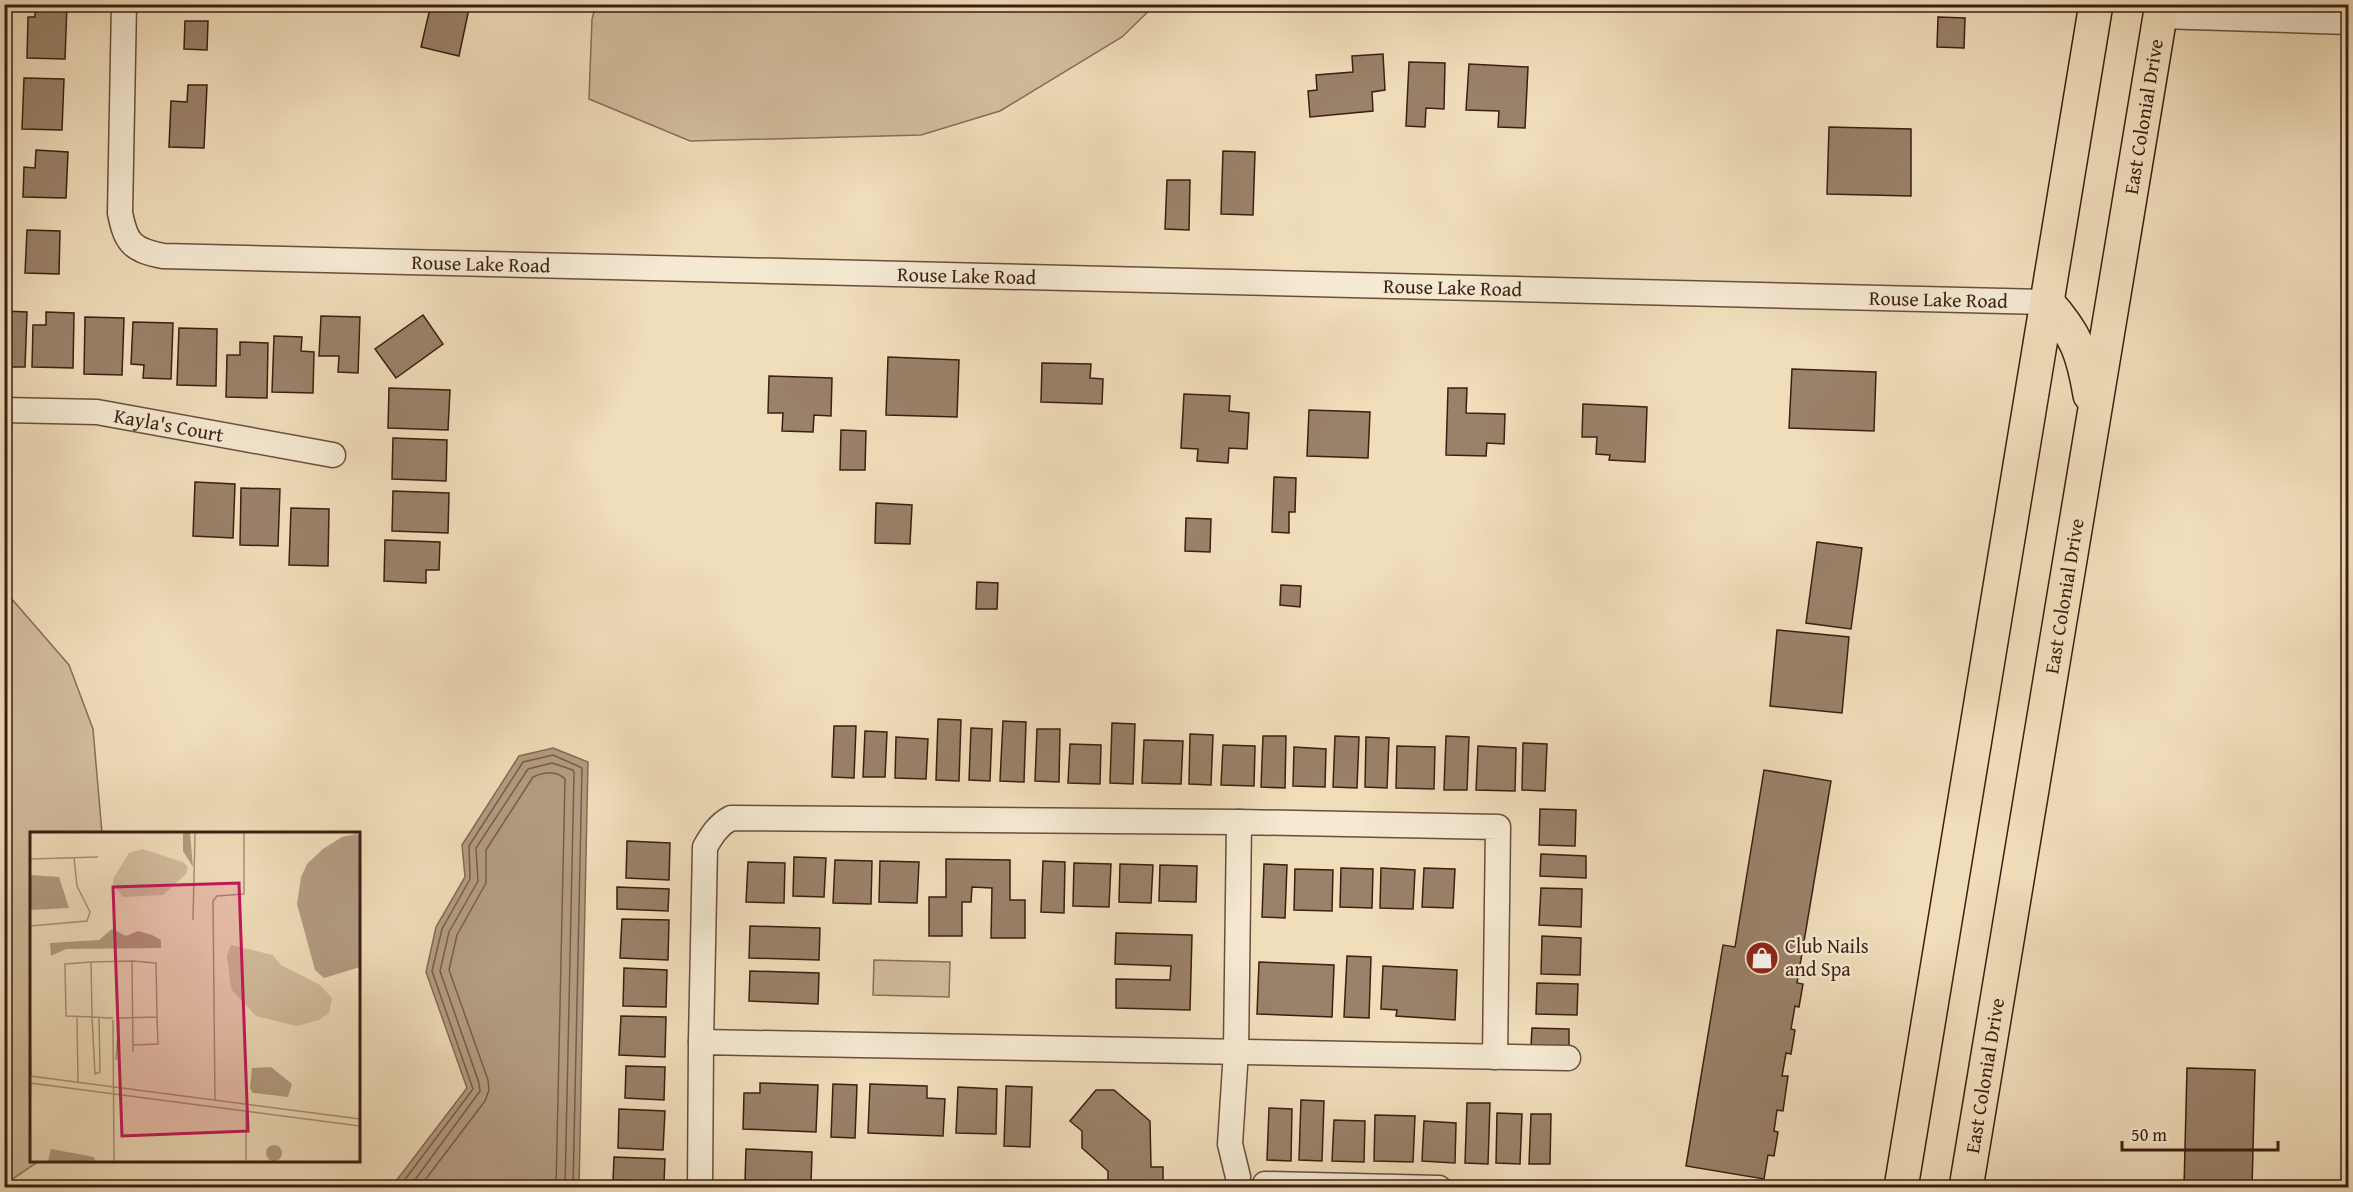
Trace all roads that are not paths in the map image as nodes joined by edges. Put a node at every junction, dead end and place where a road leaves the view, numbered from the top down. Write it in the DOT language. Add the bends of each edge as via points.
graph roads {
  1 [pos="124,4"];
  2 [pos="2097,4"];
  3 [pos="2156,8"];
  4 [pos="2349,22"];
  5 [pos="2048,302"];
  6 [pos="4,410"];
  7 [pos="2094,417"];
  8 [pos="333,455"];
  9 [pos="1239,822"];
  10 [pos="701,1042"];
  11 [pos="1236,1051"];
  12 [pos="1495,1057"];
  13 [pos="1568,1058"];
  14 [pos="1230,1182"];
  15 [pos="1266,1186"];
  16 [pos="699,1188"];
  17 [pos="1439,1188"];
  18 [pos="1901,1188"];
  19 [pos="1966,1188"];
  1 -- 5 [label="street, Rouse Lake Road" via="120,213 124,232 132,244 143,252 163,256"];
  2 -- 5 [label="highway"];
  3 -- 4 [label="street"];
  3 -- 7 [label="highway, East Colonial Drive"];
  5 -- 7 [label="highway" via="2067,324 2084,359"];
  5 -- 18 [label="highway"];
  6 -- 8 [label="street, Kayla's Court" via="97,412"];
  7 -- 19 [label="highway, East Colonial Drive"];
  9 -- 10 [label="street" via="731,818 713,833 705,847"];
  9 -- 11 [label="street"];
  9 -- 12 [label="street" via="1498,827"];
  10 -- 11 [label="street"];
  10 -- 16 [label="street"];
  11 -- 12 [label="street"];
  11 -- 14 [label="street"];
  12 -- 13 [label="street"];
  14 -- 15 [label="street" via="1254,1179"];
  15 -- 17 [label="street"];
}
